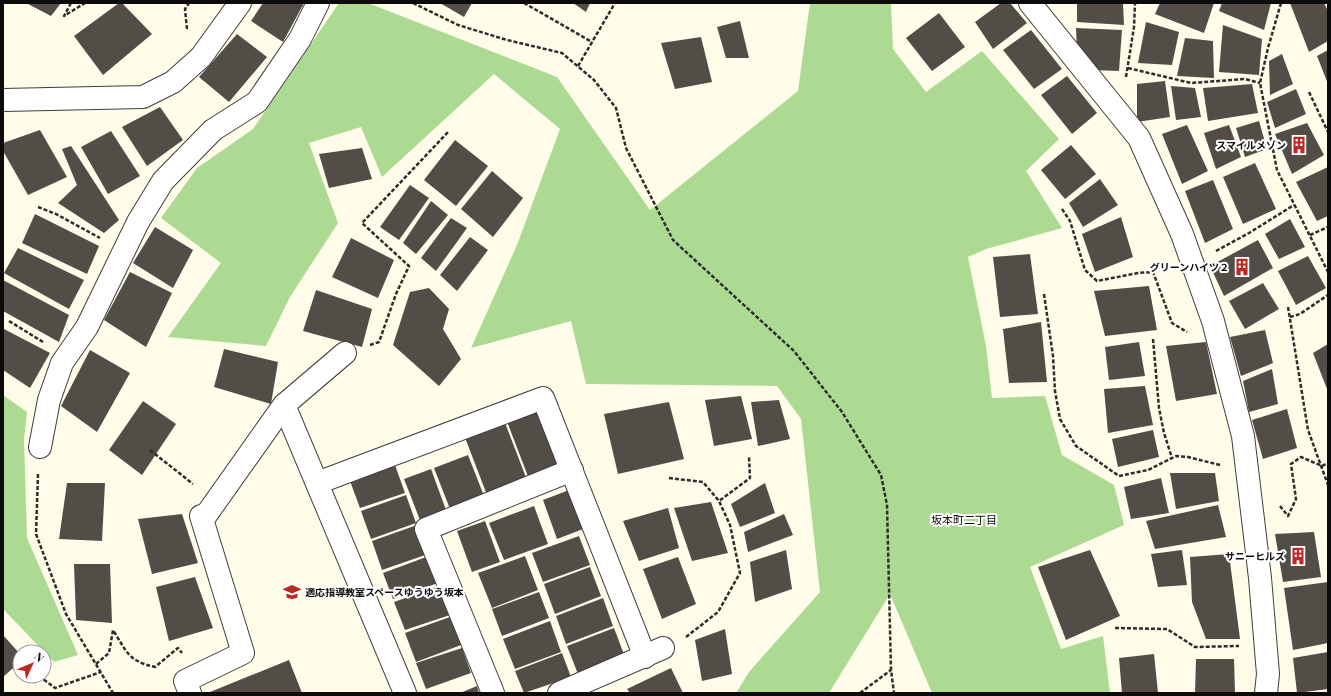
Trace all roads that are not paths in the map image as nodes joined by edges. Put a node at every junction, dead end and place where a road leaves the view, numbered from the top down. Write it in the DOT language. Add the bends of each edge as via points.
graph roads {
  1 [pos="240,3"];
  2 [pos="318,3"];
  3 [pos="1030,3"];
  4 [pos="3,100"];
  5 [pos="345,353"];
  6 [pos="284,404"];
  7 [pos="40,447"];
  8 [pos="572,470"];
  9 [pos="317,483"];
  10 [pos="190,693"];
  11 [pos="405,693"];
  12 [pos="493,693"];
  13 [pos="559,693"];
  14 [pos="1266,693"];
  1 -- 4 [label="street" via="201,57 173,82 143,97"];
  2 -- 7 [label="street" via="300,39 257,102 213,130 163,181 124,250 87,327 62,363 49,400"];
  3 -- 14 [label="street" via="1139,138 1182,234 1214,327 1243,436 1266,643"];
  5 -- 6 [label="street"];
  6 -- 9 [label="street"];
  6 -- 10 [label="street" via="204,518 201,516 243,654 185,681"];
  8 -- 9 [label="street" via="543,398"];
  8 -- 12 [label="street" via="426,529"];
  8 -- 13 [label="street" via="654,653"];
  9 -- 11 [label="street"];
}
